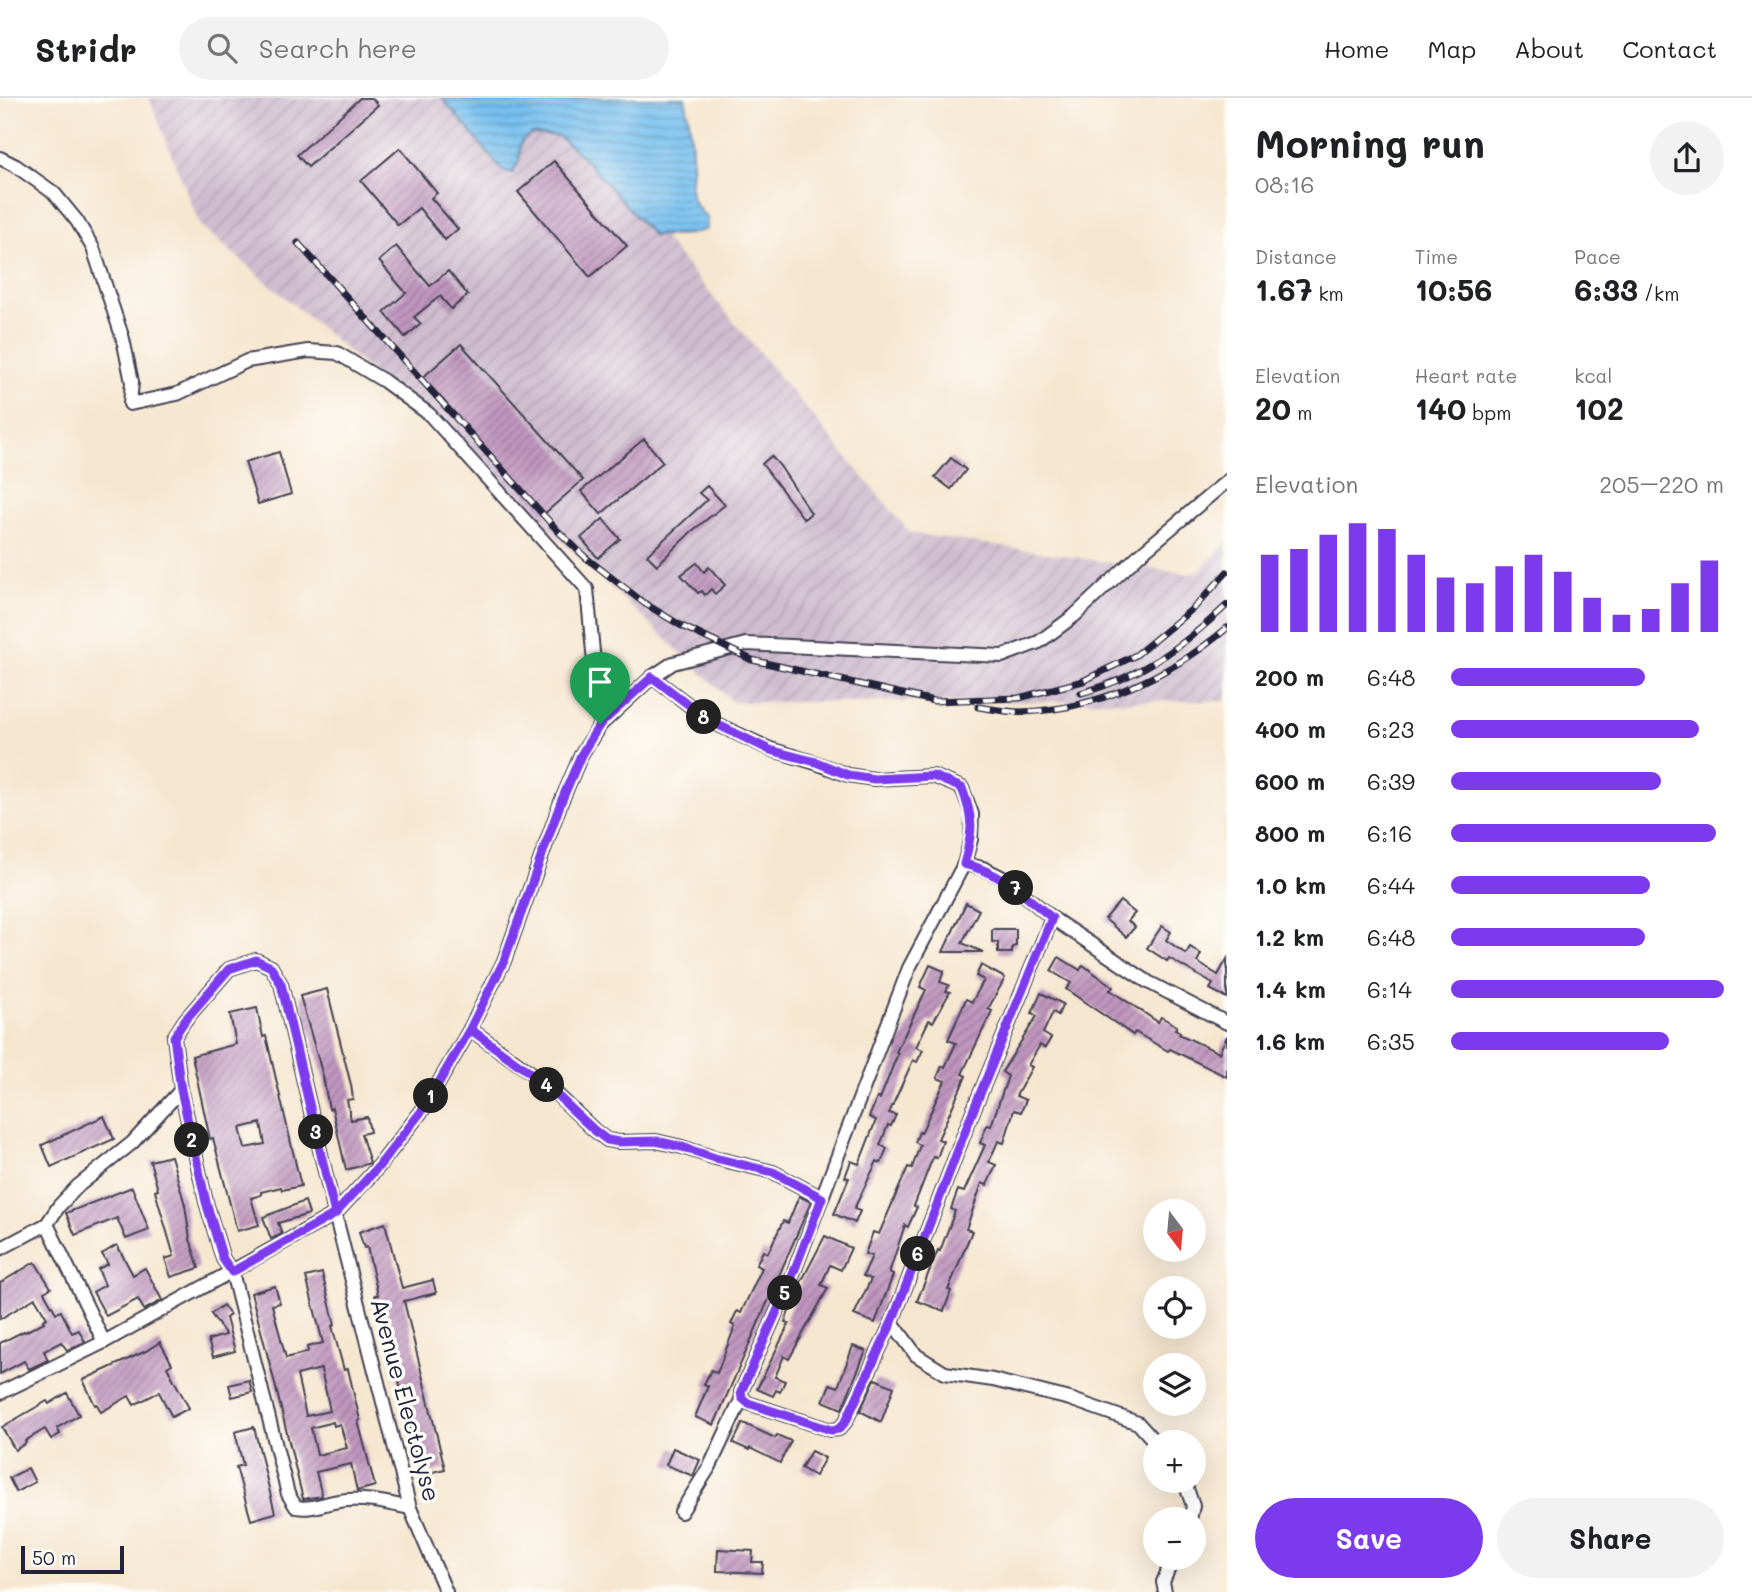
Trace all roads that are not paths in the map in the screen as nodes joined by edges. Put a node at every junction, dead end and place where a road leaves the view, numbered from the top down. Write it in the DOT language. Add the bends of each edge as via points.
graph roads {
  1 [pos="0,158"];
  2 [pos="1227,481"];
  3 [pos="652,677"];
  4 [pos="600,724"];
  5 [pos="964,864"];
  6 [pos="1052,918"];
  7 [pos="1227,1023"];
  8 [pos="470,1029"];
  9 [pos="181,1090"];
  10 [pos="822,1198"];
  11 [pos="335,1214"];
  12 [pos="47,1224"];
  13 [pos="0,1249"];
  14 [pos="232,1272"];
  15 [pos="892,1322"];
  16 [pos="104,1342"];
  17 [pos="0,1393"];
  18 [pos="742,1398"];
  19 [pos="1144,1430"];
  20 [pos="410,1508"];
  21 [pos="681,1512"];
  22 [pos="1168,1570"];
  23 [pos="446,1592"];
  24 [pos="1165,1592"];
  1 -- 4 [label="street" via="54,192 93,247 123,339 132,382 130,404 177,394 247,361 308,351 337,353 429,414 587,589"];
  2 -- 3 [label="street" via="1074,616 1039,642 1002,656 746,644 673,663"];
  3 -- 4 [label="street"];
  3 -- 5 [label="street" via="710,721 770,750 848,775 874,779 933,776 962,788 972,814"];
  4 -- 8 [label="street" via="581,755 504,961"];
  5 -- 6 [label="street" via="1007,880"];
  5 -- 10 [label="street" via="909,968"];
  6 -- 7 [label="street" via="1148,982"];
  6 -- 15 [label="street"];
  8 -- 10 [label="street" via="544,1083 607,1140 656,1141 682,1147 773,1172"];
  8 -- 11 [label="street" via="424,1108"];
  9 -- 11 [label="street, Avenue Electolyse" via="174,1037 185,1020 229,969 256,960 271,967 281,984"];
  9 -- 12 [label="street" via="132,1143 78,1186"];
  9 -- 14 [label="street, Avenue Electolyse" via="216,1238"];
  10 -- 18 [label="street"];
  11 -- 14 [label="street"];
  11 -- 20 [label="street, Avenue Electolyse"];
  12 -- 13 [label="street"];
  12 -- 16 [label="street"];
  14 -- 16 [label="street"];
  14 -- 20 [label="street, Avenue Electolyse" via="288,1494 296,1507 373,1501"];
  15 -- 18 [label="street" via="839,1429"];
  15 -- 19 [label="street" via="916,1355 945,1373 1070,1399 1138,1423"];
  16 -- 17 [label="street"];
  18 -- 21 [label="street" via="710,1466"];
  20 -- 23 [label="street, Avenue Electolyse"];
  22 -- 24 [label="street"];
}
